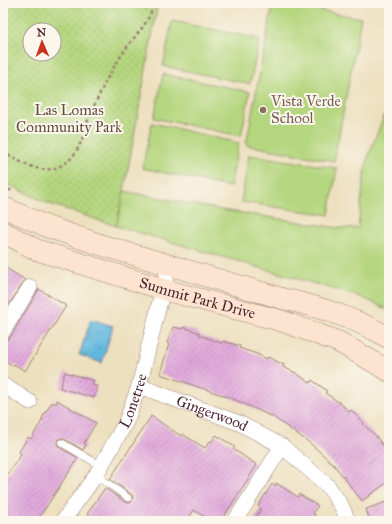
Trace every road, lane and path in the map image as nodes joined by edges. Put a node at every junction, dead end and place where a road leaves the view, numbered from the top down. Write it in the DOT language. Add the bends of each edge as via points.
graph roads {
  1 [pos="152,3"];
  2 [pos="3,153"];
  3 [pos="3,207"];
  4 [pos="3,232"];
  5 [pos="169,265"];
  6 [pos="30,287"];
  7 [pos="163,290"];
  8 [pos="3,331"];
  9 [pos="389,338"];
  10 [pos="389,371"];
  11 [pos="3,385"];
  12 [pos="139,386"];
  13 [pos="30,402"];
  14 [pos="62,442"];
  15 [pos="282,446"];
  16 [pos="99,470"];
  17 [pos="128,498"];
  18 [pos="63,521"];
  19 [pos="235,521"];
  20 [pos="348,521"];
  1 -- 2 [label="path" via="141,29 104,86 78,149 72,157 59,167 41,169"];
  3 -- 5 [label="street, Summit Park Drive" via="48,227"];
  4 -- 7 [label="street, Summit Park Drive" via="37,250"];
  5 -- 7 [label="street, Lonetree"];
  5 -- 9 [label="street, Summit Park Drive" via="284,299 314,305 370,326"];
  6 -- 8 [label="street"];
  7 -- 10 [label="street, Summit Park Drive" via="282,321 339,342"];
  7 -- 12 [label="street, Lonetree"];
  11 -- 13 [label="street"];
  12 -- 15 [label="street, Gingerwood" via="239,423"];
  12 -- 16 [label="street, Lonetree" via="126,422"];
  14 -- 16 [label="lane"];
  15 -- 19 [label="street"];
  15 -- 20 [label="street, Gingerwood" via="328,486"];
  16 -- 17 [label="lane"];
  16 -- 18 [label="street, Lonetree"];
}
